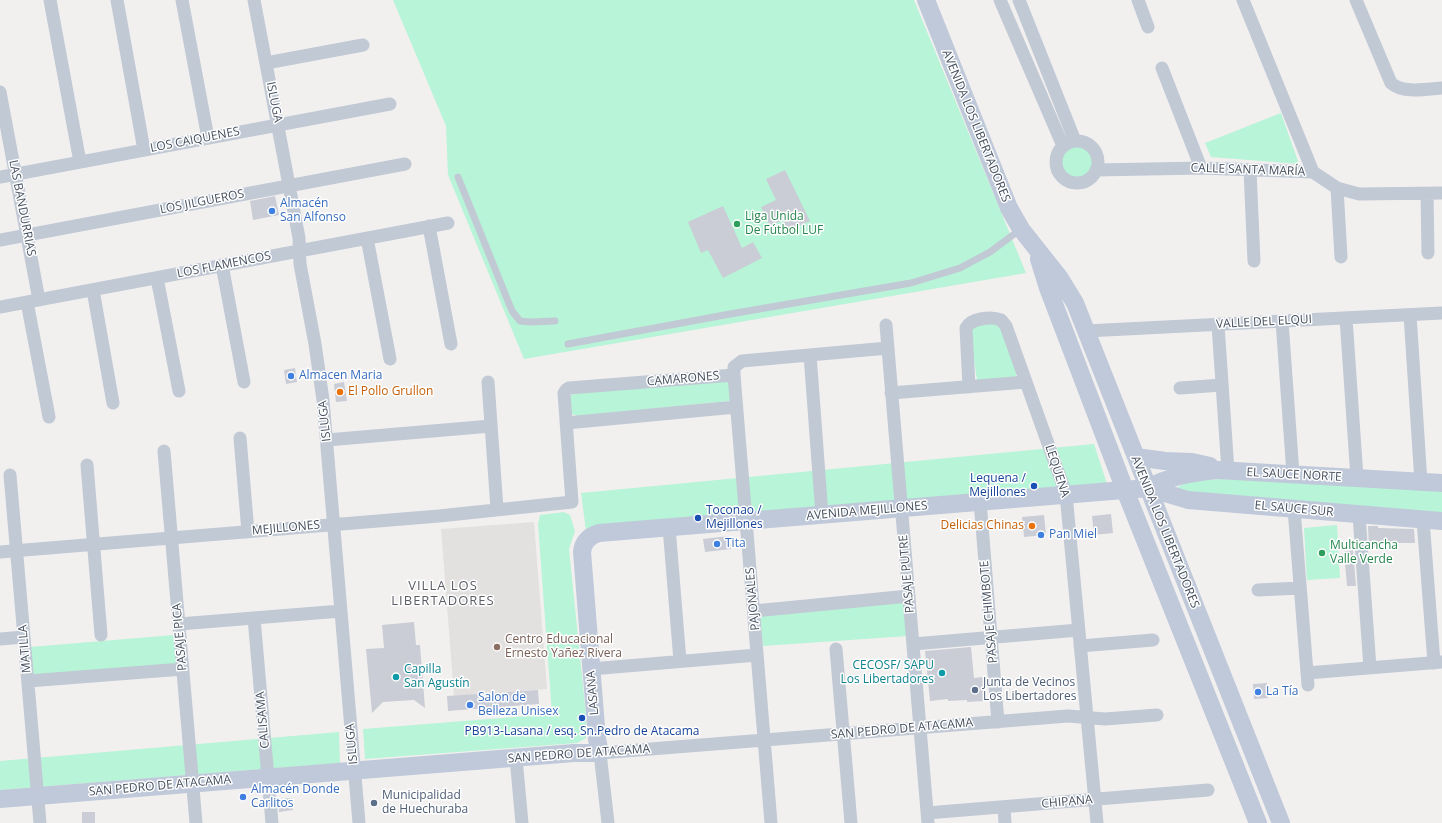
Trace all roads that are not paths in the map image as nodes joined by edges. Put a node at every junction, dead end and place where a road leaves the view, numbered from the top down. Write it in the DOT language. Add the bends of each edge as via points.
graph roads {
  1 [pos="50,0"];
  2 [pos="117,0"];
  3 [pos="182,0"];
  4 [pos="256,0"];
  5 [pos="926,0"];
  6 [pos="1000,0"];
  7 [pos="1019,0"];
  8 [pos="1138,0"];
  9 [pos="1243,0"];
  10 [pos="1356,0"];
  11 [pos="1148,27"];
  12 [pos="363,45"];
  13 [pos="266,62"];
  14 [pos="1162,68"];
  15 [pos="1442,88"];
  16 [pos="0,92"];
  17 [pos="390,104"];
  18 [pos="2,114"];
  19 [pos="278,124"];
  20 [pos="208,138"];
  21 [pos="1075,141"];
  22 [pos="1063,146"];
  23 [pos="144,150"];
  24 [pos="80,162"];
  25 [pos="405,164"];
  26 [pos="1201,168"];
  27 [pos="1096,170"];
  28 [pos="1250,170"];
  29 [pos="1313,172"];
  30 [pos="15,174"];
  31 [pos="0,177"];
  32 [pos="458,177"];
  33 [pos="290,186"];
  34 [pos="1337,188"];
  35 [pos="1442,193"];
  36 [pos="1427,194"];
  37 [pos="448,223"];
  38 [pos="429,226"];
  39 [pos="1022,229"];
  40 [pos="27,235"];
  41 [pos="367,238"];
  42 [pos="0,240"];
  43 [pos="1035,248"];
  44 [pos="300,251"];
  45 [pos="1428,253"];
  46 [pos="1341,257"];
  47 [pos="1254,261"];
  48 [pos="222,266"];
  49 [pos="157,278"];
  50 [pos="92,290"];
  51 [pos="33,301"];
  52 [pos="0,308"];
  53 [pos="1442,313"];
  54 [pos="1410,315"];
  55 [pos="1346,318"];
  56 [pos="555,321"];
  57 [pos="1282,321"];
  58 [pos="1218,324"];
  59 [pos="886,325"];
  60 [pos="1086,331"];
  61 [pos="451,344"];
  62 [pos="568,344"];
  63 [pos="888,348"];
  64 [pos="810,355"];
  65 [pos="390,359"];
  66 [pos="734,375"];
  67 [pos="244,382"];
  68 [pos="488,382"];
  69 [pos="1026,382"];
  70 [pos="1222,385"];
  71 [pos="969,387"];
  72 [pos="1180,388"];
  73 [pos="179,391"];
  74 [pos="891,393"];
  75 [pos="113,403"];
  76 [pos="736,407"];
  77 [pos="49,417"];
  78 [pos="566,423"];
  79 [pos="491,426"];
  80 [pos="240,438"];
  81 [pos="326,440"];
  82 [pos="164,451"];
  83 [pos="1136,457"];
  84 [pos="87,465"];
  85 [pos="1223,470"];
  86 [pos="1293,474"];
  87 [pos="10,475"];
  88 [pos="1357,478"];
  89 [pos="1421,482"];
  90 [pos="1442,483"];
  91 [pos="1148,488"];
  92 [pos="1125,490"];
  93 [pos="1066,494"];
  94 [pos="980,502"];
  95 [pos="901,508"];
  96 [pos="497,509"];
  97 [pos="1294,509"];
  98 [pos="1359,514"];
  99 [pos="822,515"];
  100 [pos="1423,520"];
  101 [pos="746,521"];
  102 [pos="1442,521"];
  103 [pos="334,524"];
  104 [pos="669,527"];
  105 [pos="248,532"];
  106 [pos="172,538"];
  107 [pos="587,540"];
  108 [pos="94,544"];
  109 [pos="17,550"];
  110 [pos="0,552"];
  111 [pos="1300,588"];
  112 [pos="1258,590"];
  113 [pos="909,596"];
  114 [pos="341,611"];
  115 [pos="754,611"];
  116 [pos="254,618"];
  117 [pos="179,624"];
  118 [pos="1079,630"];
  119 [pos="101,635"];
  120 [pos="24,637"];
  121 [pos="991,638"];
  122 [pos="0,639"];
  123 [pos="1153,640"];
  124 [pos="913,644"];
  125 [pos="1080,646"];
  126 [pos="836,649"];
  127 [pos="757,655"];
  128 [pos="680,661"];
  129 [pos="1438,662"];
  130 [pos="1370,668"];
  131 [pos="183,669"];
  132 [pos="591,669"];
  133 [pos="28,681"];
  134 [pos="1157,715"];
  135 [pos="1087,718"];
  136 [pos="998,722"];
  137 [pos="920,728"];
  138 [pos="843,734"];
  139 [pos="764,740"];
  140 [pos="600,752"];
  141 [pos="516,758"];
  142 [pos="354,770"];
  143 [pos="268,777"];
  144 [pos="192,783"];
  145 [pos="1208,790"];
  146 [pos="38,796"];
  147 [pos="0,799"];
  148 [pos="1094,799"];
  149 [pos="1004,807"];
  150 [pos="927,818"];
  151 [pos="40,823"];
  152 [pos="196,823"];
  153 [pos="272,823"];
  154 [pos="359,823"];
  155 [pos="522,823"];
  156 [pos="608,823"];
  157 [pos="772,823"];
  158 [pos="851,823"];
  159 [pos="1005,823"];
  160 [pos="1097,823"];
  161 [pos="1258,823"];
  162 [pos="1280,823"];
  1 -- 24 [label="street"];
  2 -- 23 [label="street"];
  3 -- 20 [label="street"];
  4 -- 13 [label="street, ISLUGA"];
  5 -- 39 [label="street, AVENIDA LOS LIBERTADORES" via="1002,193"];
  6 -- 22 [label="street"];
  7 -- 21 [label="street"];
  8 -- 11 [label="street"];
  9 -- 29 [label="street"];
  10 -- 15 [label="street" via="1391,83 1411,89"];
  12 -- 13 [label="street"];
  13 -- 19 [label="street, ISLUGA"];
  14 -- 26 [label="street"];
  16 -- 18 [label="street, LAS BANDURRIAS"];
  17 -- 19 [label="street, LOS CAIQUENES"];
  18 -- 30 [label="street, LAS BANDURRIAS"];
  19 -- 20 [label="street, LOS CAIQUENES"];
  19 -- 33 [label="street, ISLUGA"];
  20 -- 23 [label="street, LOS CAIQUENES"];
  21 -- 22 [label="street"];
  21 -- 27 [label="street" via="1089,145 1094,150 1098,163"];
  22 -- 27 [label="street" via="1058,151 1056,165 1057,171 1067,181 1080,183 1092,176"];
  23 -- 24 [label="street, LOS CAIQUENES"];
  24 -- 30 [label="street, LOS CAIQUENES"];
  25 -- 33 [label="street, LOS JILGUEROS"];
  26 -- 27 [label="street, CALLE SANTA MARÍA"];
  26 -- 28 [label="street, CALLE SANTA MARÍA"];
  28 -- 29 [label="street, CALLE SANTA MARÍA"];
  28 -- 47 [label="street"];
  29 -- 34 [label="street, CALLE SANTA MARÍA"];
  30 -- 31 [label="street, LOS CAIQUENES"];
  30 -- 40 [label="street, LAS BANDURRIAS"];
  32 -- 56 [label="lane" via="512,311 520,321"];
  33 -- 40 [label="street, LOS JILGUEROS"];
  33 -- 44 [label="street, ISLUGA"];
  34 -- 36 [label="street, CALLE SANTA MARÍA" via="1364,194"];
  34 -- 46 [label="street"];
  35 -- 36 [label="street, CALLE SANTA MARÍA"];
  36 -- 45 [label="street"];
  37 -- 38 [label="street, LOS FLAMENCOS"];
  38 -- 41 [label="street, LOS FLAMENCOS"];
  38 -- 61 [label="street"];
  39 -- 43 [label="street, AVENIDA LOS LIBERTADORES"];
  39 -- 62 [label="lane" via="990,252 960,268 911,283"];
  40 -- 42 [label="street, LOS JILGUEROS"];
  40 -- 51 [label="street, LAS BANDURRIAS"];
  41 -- 44 [label="street, LOS FLAMENCOS"];
  41 -- 65 [label="street"];
  43 -- 60 [label="street, AVENIDA LOS LIBERTADORES" via="1075,303"];
  43 -- 92 [label="street, AVENIDA LOS LIBERTADORES"];
  44 -- 48 [label="street, LOS FLAMENCOS"];
  44 -- 81 [label="street, ISLUGA" via="319,374"];
  48 -- 49 [label="street, LOS FLAMENCOS"];
  48 -- 67 [label="street"];
  49 -- 50 [label="street, LOS FLAMENCOS"];
  49 -- 73 [label="street"];
  50 -- 51 [label="street, LOS FLAMENCOS"];
  50 -- 75 [label="street"];
  51 -- 52 [label="street, LOS FLAMENCOS"];
  51 -- 77 [label="street, LAS BANDURRIAS"];
  53 -- 54 [label="street, VALLE DEL ELQUI"];
  54 -- 55 [label="street, VALLE DEL ELQUI"];
  54 -- 89 [label="street"];
  55 -- 57 [label="street, VALLE DEL ELQUI"];
  55 -- 88 [label="street"];
  57 -- 58 [label="street, VALLE DEL ELQUI"];
  57 -- 86 [label="street"];
  58 -- 60 [label="street, VALLE DEL ELQUI"];
  58 -- 70 [label="street"];
  59 -- 63 [label="street, PASAJE PUTRE"];
  60 -- 83 [label="street, AVENIDA LOS LIBERTADORES"];
  63 -- 64 [label="street, CAMARONES"];
  63 -- 74 [label="street, PASAJE PUTRE"];
  64 -- 66 [label="street, CAMARONES" via="742,361 734,367"];
  64 -- 99 [label="street"];
  66 -- 76 [label="street, PAJONALES"];
  66 -- 78 [label="street, CAMARONES" via="569,388 564,393"];
  68 -- 79 [label="street"];
  69 -- 71 [label="street"];
  69 -- 71 [label="street, LEQUENA" via="1006,326 1002,320 994,318 970,322 966,328"];
  69 -- 93 [label="street, LEQUENA"];
  70 -- 72 [label="street"];
  70 -- 85 [label="street"];
  71 -- 74 [label="street"];
  74 -- 95 [label="street, PASAJE PUTRE"];
  76 -- 78 [label="street"];
  76 -- 101 [label="street, PAJONALES"];
  78 -- 96 [label="street, MEJILLONES" via="572,502"];
  79 -- 81 [label="street"];
  79 -- 96 [label="street"];
  80 -- 105 [label="street"];
  81 -- 103 [label="street, ISLUGA"];
  82 -- 106 [label="street, PASAJE PICA"];
  83 -- 85 [label="street" via="1200,463"];
  83 -- 91 [label="street, AVENIDA LOS LIBERTADORES"];
  84 -- 108 [label="street"];
  85 -- 86 [label="street, EL SAUCE NORTE"];
  85 -- 91 [label="street, EL SAUCE NORTE" via="1196,472 1170,478"];
  86 -- 88 [label="street, EL SAUCE NORTE"];
  87 -- 109 [label="street, MATILLA"];
  88 -- 89 [label="street, EL SAUCE NORTE"];
  89 -- 90 [label="street, EL SAUCE NORTE"];
  91 -- 92 [label="street, AVENIDA MEJILLONES"];
  91 -- 97 [label="street, EL SAUCE SUR" via="1188,500"];
  91 -- 162 [label="street, AVENIDA LOS LIBERTADORES"];
  92 -- 93 [label="street, AVENIDA MEJILLONES"];
  92 -- 161 [label="street, AVENIDA LOS LIBERTADORES"];
  93 -- 94 [label="street, AVENIDA MEJILLONES"];
  93 -- 118 [label="street, LEQUENA"];
  94 -- 95 [label="street, AVENIDA MEJILLONES"];
  94 -- 121 [label="street, PASAJE CHIMBOTE"];
  95 -- 99 [label="street, AVENIDA MEJILLONES"];
  95 -- 113 [label="street, PASAJE PUTRE"];
  96 -- 103 [label="street, MEJILLONES"];
  97 -- 98 [label="street, EL SAUCE SUR"];
  97 -- 111 [label="street"];
  98 -- 100 [label="street, EL SAUCE SUR"];
  98 -- 130 [label="street"];
  99 -- 101 [label="street, AVENIDA MEJILLONES"];
  100 -- 102 [label="street, EL SAUCE SUR"];
  100 -- 129 [label="street"];
  101 -- 104 [label="street, AVENIDA MEJILLONES"];
  101 -- 115 [label="street, PAJONALES"];
  103 -- 105 [label="street, MEJILLONES"];
  103 -- 114 [label="street, ISLUGA"];
  104 -- 107 [label="street, AVENIDA MEJILLONES" via="599,533"];
  104 -- 128 [label="street"];
  105 -- 106 [label="street, MEJILLONES"];
  106 -- 108 [label="street, MEJILLONES"];
  106 -- 117 [label="street, PASAJE PICA"];
  107 -- 132 [label="street, LASANA" via="582,552"];
  108 -- 109 [label="street, MEJILLONES"];
  108 -- 119 [label="street"];
  109 -- 110 [label="street, MEJILLONES"];
  109 -- 120 [label="street, MATILLA"];
  111 -- 112 [label="street"];
  111 -- 130 [label="street" via="1307,679"];
  113 -- 115 [label="street"];
  113 -- 124 [label="street, PASAJE PUTRE"];
  114 -- 116 [label="street"];
  114 -- 142 [label="street, ISLUGA"];
  115 -- 127 [label="street, PAJONALES"];
  116 -- 117 [label="street"];
  116 -- 143 [label="street, CALISAMA"];
  117 -- 131 [label="street, PASAJE PICA"];
  118 -- 121 [label="street"];
  118 -- 125 [label="street, LEQUENA"];
  120 -- 122 [label="street"];
  120 -- 133 [label="street, MATILLA"];
  121 -- 124 [label="street"];
  121 -- 136 [label="street, PASAJE CHIMBOTE"];
  123 -- 125 [label="street"];
  124 -- 137 [label="street, PASAJE PUTRE"];
  125 -- 135 [label="street, LEQUENA"];
  126 -- 138 [label="street"];
  127 -- 128 [label="street"];
  127 -- 139 [label="street, PAJONALES"];
  128 -- 132 [label="street"];
  129 -- 130 [label="street"];
  131 -- 133 [label="street"];
  131 -- 144 [label="street, PASAJE PICA"];
  132 -- 140 [label="street, LASANA"];
  133 -- 146 [label="street, MATILLA"];
  134 -- 135 [label="street, SAN PEDRO DE ATACAMA"];
  135 -- 136 [label="street, SAN PEDRO DE ATACAMA" via="1068,716"];
  135 -- 148 [label="street, LEQUENA"];
  136 -- 137 [label="street, SAN PEDRO DE ATACAMA"];
  137 -- 138 [label="street, SAN PEDRO DE ATACAMA"];
  137 -- 150 [label="street, PASAJE PUTRE"];
  138 -- 139 [label="street, SAN PEDRO DE ATACAMA"];
  138 -- 158 [label="street"];
  139 -- 140 [label="street, SAN PEDRO DE ATACAMA"];
  139 -- 157 [label="street, PAJONALES"];
  140 -- 141 [label="street, SAN PEDRO DE ATACAMA"];
  140 -- 156 [label="street, LASANA"];
  141 -- 142 [label="street, SAN PEDRO DE ATACAMA"];
  141 -- 155 [label="street"];
  142 -- 143 [label="street, SAN PEDRO DE ATACAMA"];
  142 -- 154 [label="street, ISLUGA"];
  143 -- 144 [label="street, SAN PEDRO DE ATACAMA"];
  143 -- 153 [label="street, CALISAMA"];
  144 -- 146 [label="street, SAN PEDRO DE ATACAMA"];
  144 -- 152 [label="street, PASAJE PICA"];
  145 -- 148 [label="street, CHIPANA"];
  146 -- 147 [label="street, SAN PEDRO DE ATACAMA"];
  146 -- 151 [label="street, MATILLA"];
  148 -- 149 [label="street, CHIPANA"];
  148 -- 160 [label="street, LEQUENA"];
  149 -- 150 [label="street, CHIPANA"];
  149 -- 159 [label="street"];
}
